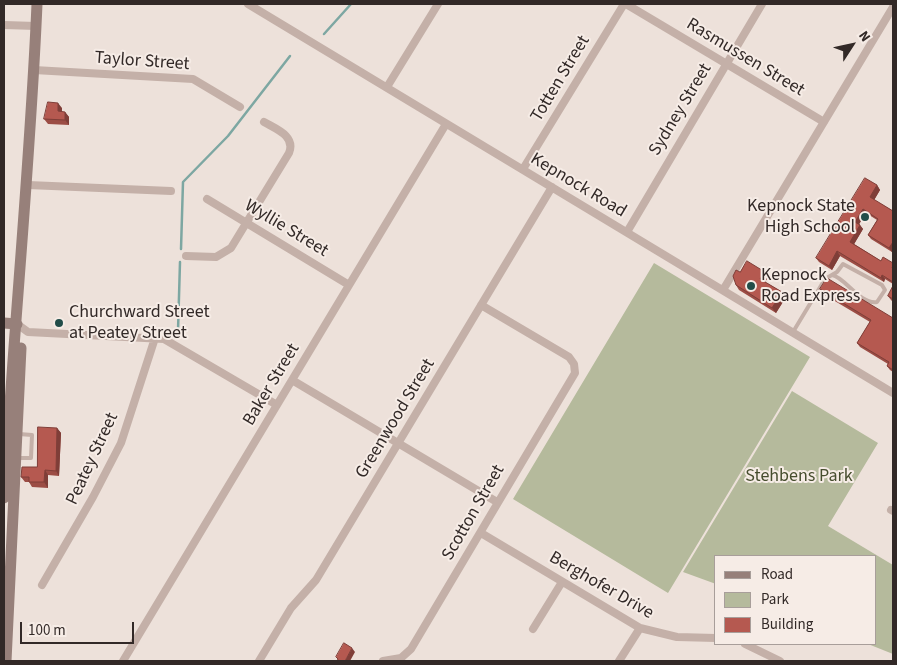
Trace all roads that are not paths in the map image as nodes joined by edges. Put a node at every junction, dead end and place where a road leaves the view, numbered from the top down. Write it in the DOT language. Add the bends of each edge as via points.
graph roads {
  1 [pos="37,4"];
  2 [pos="248,4"];
  3 [pos="438,4"];
  4 [pos="625,4"];
  5 [pos="762,4"];
  6 [pos="893,7"];
  7 [pos="4,25"];
  8 [pos="36,26"];
  9 [pos="726,64"];
  10 [pos="34,70"];
  11 [pos="387,87"];
  12 [pos="240,107"];
  13 [pos="264,122"];
  14 [pos="824,122"];
  15 [pos="446,124"];
  16 [pos="523,169"];
  17 [pos="28,186"];
  18 [pos="552,187"];
  19 [pos="171,191"];
  20 [pos="207,199"];
  21 [pos="247,224"];
  22 [pos="626,232"];
  23 [pos="186,256"];
  24 [pos="832,275"];
  25 [pos="349,285"];
  26 [pos="723,290"];
  27 [pos="480,305"];
  28 [pos="4,323"];
  29 [pos="17,324"];
  30 [pos="793,332"];
  31 [pos="155,338"];
  32 [pos="292,380"];
  33 [pos="893,392"];
  34 [pos="277,405"];
  35 [pos="10,436"];
  36 [pos="398,444"];
  37 [pos="4,498"];
  38 [pos="497,502"];
  39 [pos="8,523"];
  40 [pos="481,533"];
  41 [pos="562,582"];
  42 [pos="42,586"];
  43 [pos="4,600"];
  44 [pos="640,628"];
  45 [pos="533,629"];
  46 [pos="7,635"];
  47 [pos="714,638"];
  48 [pos="748,645"];
  49 [pos="406,659"];
  50 [pos="6,661"];
  51 [pos="123,661"];
  52 [pos="259,661"];
  53 [pos="383,661"];
  54 [pos="619,661"];
  55 [pos="780,661"];
  1 -- 8 [label="street"];
  2 -- 11 [label="street, Kepnock Road"];
  3 -- 11 [label="street"];
  4 -- 9 [label="street, Rasmussen Street"];
  4 -- 16 [label="street, Totten Street"];
  5 -- 9 [label="street, Sydney Street"];
  6 -- 14 [label="street"];
  7 -- 8 [label="street"];
  8 -- 10 [label="street"];
  9 -- 14 [label="street, Rasmussen Street"];
  9 -- 22 [label="street, Sydney Street"];
  10 -- 12 [label="street, Taylor Street" via="185,78 202,83"];
  10 -- 17 [label="street"];
  11 -- 15 [label="street, Kepnock Road"];
  13 -- 21 [label="street" via="293,141"];
  14 -- 26 [label="street"];
  15 -- 16 [label="street, Kepnock Road"];
  15 -- 25 [label="street, Baker Street"];
  16 -- 18 [label="street, Kepnock Road"];
  17 -- 19 [label="street"];
  17 -- 29 [label="street"];
  18 -- 22 [label="street, Kepnock Road"];
  18 -- 27 [label="street, Greenwood Street"];
  20 -- 21 [label="street, Wyllie Street"];
  21 -- 23 [label="street" via="228,255"];
  21 -- 25 [label="street, Wyllie Street"];
  22 -- 26 [label="street, Kepnock Road"];
  24 -- 24 [label="lane" via="872,302 877,302 884,292 882,285 847,264"];
  24 -- 30 [label="lane" via="825,279"];
  25 -- 32 [label="street, Baker Street"];
  26 -- 30 [label="street, Kepnock Road"];
  27 -- 36 [label="street, Greenwood Street"];
  27 -- 38 [label="street, Scotton Street" via="565,355 574,364 572,376"];
  28 -- 29 [label="street"];
  29 -- 31 [label="street" via="28,332"];
  29 -- 35 [label="street" via="10,382"];
  30 -- 33 [label="street, Kepnock Road"];
  31 -- 34 [label="street" via="173,343"];
  31 -- 42 [label="street, Peatey Street" via="121,443"];
  32 -- 34 [label="street, Baker Street"];
  32 -- 36 [label="street"];
  34 -- 51 [label="street, Baker Street"];
  35 -- 37 [label="street"];
  35 -- 39 [label="street" via="16,458"];
  36 -- 38 [label="street"];
  36 -- 52 [label="street, Greenwood Street" via="316,580 291,608"];
  38 -- 40 [label="street, Scotton Street"];
  39 -- 46 [label="street"];
  40 -- 41 [label="street, Berghofer Drive"];
  40 -- 49 [label="street, Scotton Street"];
  41 -- 44 [label="street, Berghofer Drive"];
  41 -- 45 [label="street"];
  43 -- 46 [label="street"];
  44 -- 47 [label="street, Berghofer Drive" via="677,637"];
  44 -- 54 [label="street"];
  46 -- 50 [label="street"];
  48 -- 55 [label="street"];
  49 -- 53 [label="street, Scotton Street"];
}
